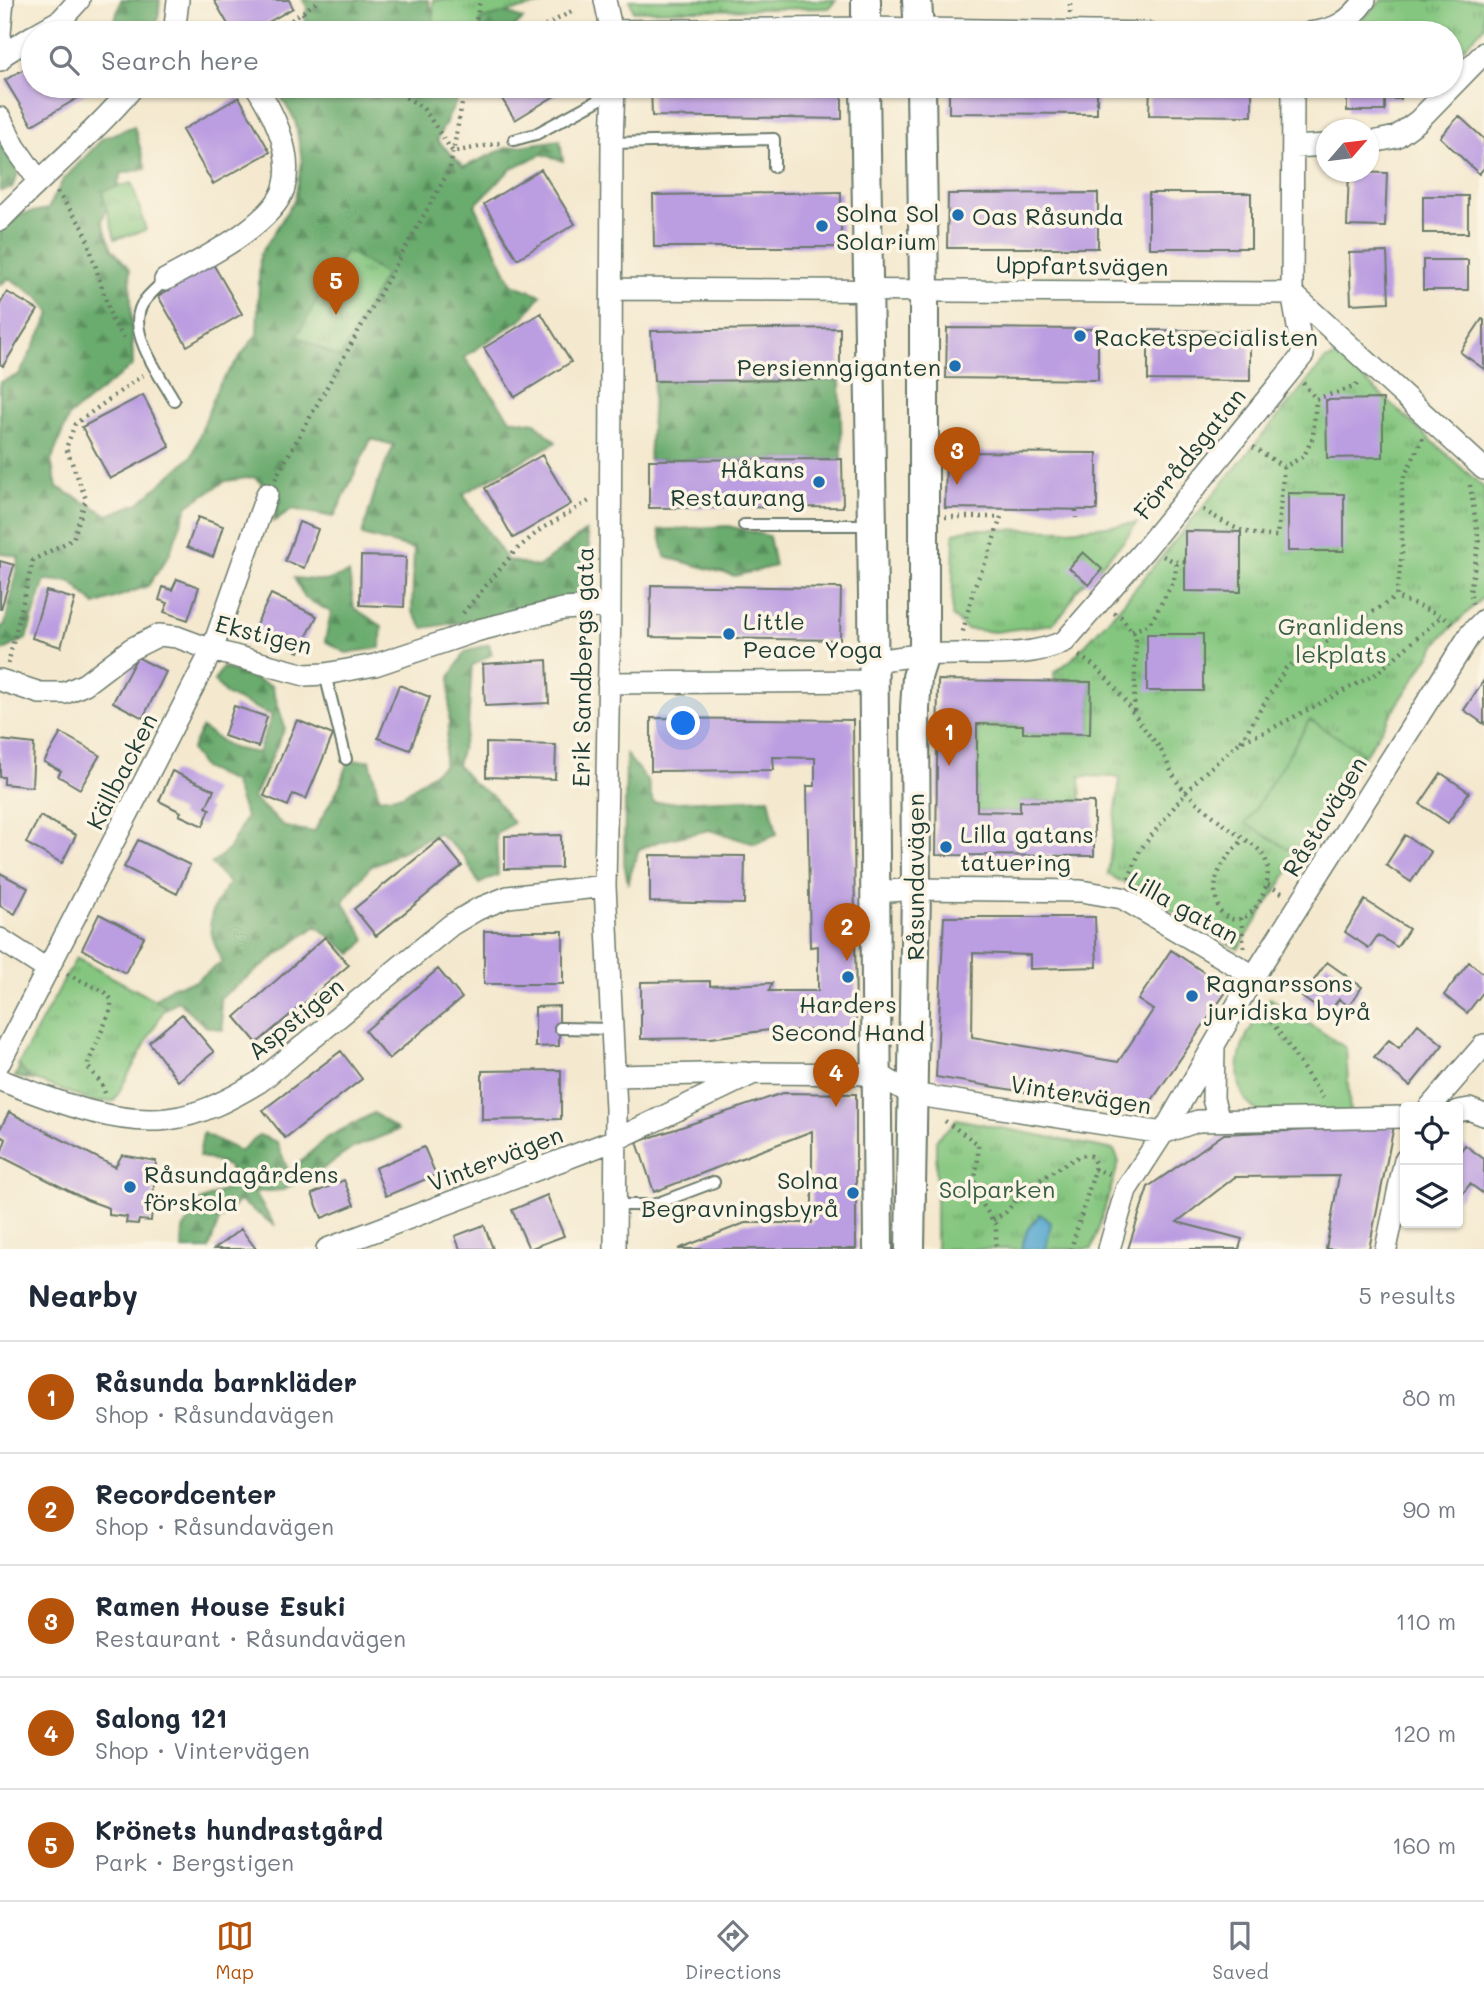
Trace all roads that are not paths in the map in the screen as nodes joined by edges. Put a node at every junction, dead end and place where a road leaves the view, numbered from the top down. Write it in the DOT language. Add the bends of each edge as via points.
graph roads {
  1 [pos="3,0"];
  2 [pos="79,0"];
  3 [pos="178,0"];
  4 [pos="605,0"];
  5 [pos="866,0"];
  6 [pos="917,0"];
  7 [pos="1365,0"];
  8 [pos="59,21"];
  9 [pos="177,21"];
  10 [pos="610,21"];
  11 [pos="866,21"];
  12 [pos="918,21"];
  13 [pos="1347,21"];
  14 [pos="21,44"];
  15 [pos="1484,53"];
  16 [pos="1,58"];
  17 [pos="1463,75"];
  18 [pos="124,98"];
  19 [pos="264,98"];
  20 [pos="598,98"];
  21 [pos="614,98"];
  22 [pos="865,98"];
  23 [pos="920,98"];
  24 [pos="1293,98"];
  25 [pos="1440,98"];
  26 [pos="0,118"];
  27 [pos="514,140"];
  28 [pos="1379,141"];
  29 [pos="612,143"];
  30 [pos="1316,146"];
  31 [pos="1295,147"];
  32 [pos="774,167"];
  33 [pos="41,177"];
  34 [pos="0,219"];
  35 [pos="165,280"];
  36 [pos="612,289"];
  37 [pos="868,290"];
  38 [pos="925,290"];
  39 [pos="1292,293"];
  40 [pos="174,400"];
  41 [pos="1477,475"];
  42 [pos="267,494"];
  43 [pos="744,525"];
  44 [pos="872,525"];
  45 [pos="610,606"];
  46 [pos="1478,625"];
  47 [pos="212,650"];
  48 [pos="924,655"];
  49 [pos="874,671"];
  50 [pos="325,674"];
  51 [pos="2,681"];
  52 [pos="608,683"];
  53 [pos="346,759"];
  54 [pos="605,886"];
  55 [pos="916,888"];
  56 [pos="876,892"];
  57 [pos="0,939"];
  58 [pos="55,971"];
  59 [pos="1254,976"];
  60 [pos="560,1028"];
  61 [pos="612,1029"];
  62 [pos="1214,1045"];
  63 [pos="1484,1045"];
  64 [pos="0,1062"];
  65 [pos="878,1074"];
  66 [pos="614,1076"];
  67 [pos="0,1080"];
  68 [pos="707,1084"];
  69 [pos="911,1094"];
  70 [pos="1434,1102"];
  71 [pos="1463,1110"];
  72 [pos="1484,1115"];
  73 [pos="1400,1117"];
  74 [pos="1219,1120"];
  75 [pos="1163,1133"];
  76 [pos="615,1140"];
  77 [pos="1404,1165"];
  78 [pos="714,1182"];
  79 [pos="614,1205"];
  80 [pos="327,1249"];
  81 [pos="615,1249"];
  82 [pos="878,1249"];
  83 [pos="910,1249"];
  84 [pos="1109,1249"];
  85 [pos="1386,1249"];
  1 -- 16 [label="street"];
  2 -- 8 [label="street"];
  3 -- 9 [label="street"];
  4 -- 10 [label="street"];
  5 -- 11 [label="street"];
  6 -- 12 [label="street"];
  7 -- 13 [label="street"];
  14 -- 16 [label="street"];
  15 -- 17 [label="street"];
  18 -- 33 [label="street"];
  19 -- 35 [label="street" via="283,142 284,188 268,214"];
  20 -- 27 [label="lane" via="536,134"];
  21 -- 29 [label="street, Erik Sandbergs gata"];
  22 -- 37 [label="street, Råsundavägen"];
  23 -- 38 [label="street, Råsundavägen"];
  24 -- 31 [label="street, Förrådsgatan"];
  25 -- 28 [label="street" via="1396,137"];
  26 -- 33 [label="street" via="15,147"];
  29 -- 32 [label="lane" via="774,139"];
  29 -- 36 [label="street, Erik Sandbergs gata"];
  30 -- 31 [label="street"];
  31 -- 39 [label="street, Förrådsgatan"];
  33 -- 34 [label="street"];
  35 -- 40 [label="lane" via="140,308 138,325 142,342"];
  36 -- 37 [label="street, Uppfartsvägen"];
  36 -- 45 [label="street, Erik Sandbergs gata"];
  37 -- 38 [label="street, Uppfartsvägen"];
  37 -- 44 [label="street, Råsundavägen"];
  38 -- 39 [label="street, Uppfartsvägen"];
  38 -- 48 [label="street, Råsundavägen"];
  39 -- 41 [label="street"];
  39 -- 48 [label="street, Förrådsgatan" via="1303,355 1065,641 1030,652"];
  42 -- 47 [label="street, Källbacken"];
  43 -- 44 [label="lane"];
  44 -- 49 [label="street, Råsundavägen"];
  45 -- 50 [label="street, Ekstigen" via="563,608 375,665"];
  45 -- 52 [label="street, Erik Sandbergs gata"];
  46 -- 59 [label="street, Råstavägen"];
  47 -- 50 [label="street, Ekstigen" via="304,674"];
  47 -- 51 [label="street, Ekstigen" via="159,635 65,693 40,693"];
  47 -- 58 [label="street, Källbacken"];
  48 -- 49 [label="street, Förrådsgatan"];
  48 -- 55 [label="street, Råsundavägen" via="915,708"];
  49 -- 52 [label="street, Förrådsgatan"];
  49 -- 56 [label="street, Råsundavägen"];
  50 -- 53 [label="lane"];
  52 -- 54 [label="street, Erik Sandbergs gata"];
  54 -- 61 [label="street, Erik Sandbergs gata"];
  54 -- 67 [label="street, Aspstigen" via="508,897 478,909 451,925 259,1082 201,1111 167,1119 84,1111"];
  55 -- 56 [label="street, Lilla gatan"];
  55 -- 59 [label="street, Lilla gatan" via="1081,891 1122,898"];
  55 -- 69 [label="street, Råsundavägen"];
  56 -- 65 [label="street, Råsundavägen"];
  57 -- 58 [label="street"];
  58 -- 64 [label="street, Källbacken"];
  59 -- 62 [label="street, Råstavägen"];
  60 -- 61 [label="lane"];
  61 -- 66 [label="street, Erik Sandbergs gata"];
  62 -- 74 [label="street, Råstavägen" via="1213,1099"];
  62 -- 75 [label="street, Råstavägen"];
  63 -- 70 [label="street"];
  65 -- 68 [label="street, Vintervägen" via="754,1073"];
  65 -- 69 [label="street, Vintervägen"];
  65 -- 82 [label="street, Råsundavägen"];
  66 -- 68 [label="street, Vintervägen"];
  66 -- 76 [label="street, Erik Sandbergs gata"];
  68 -- 76 [label="street, Vintervägen"];
  69 -- 75 [label="street, Vintervägen"];
  69 -- 83 [label="street, Råsundavägen"];
  71 -- 72 [label="street"];
  73 -- 74 [label="street, Vintervägen"];
  74 -- 75 [label="street, Vintervägen" via="1198,1121"];
  75 -- 84 [label="street, Råstavägen" via="1126,1190"];
  76 -- 79 [label="street, Erik Sandbergs gata"];
  76 -- 80 [label="street, Vintervägen"];
  77 -- 85 [label="street"];
  78 -- 79 [label="lane" via="653,1205"];
  79 -- 81 [label="street, Erik Sandbergs gata"];
}
